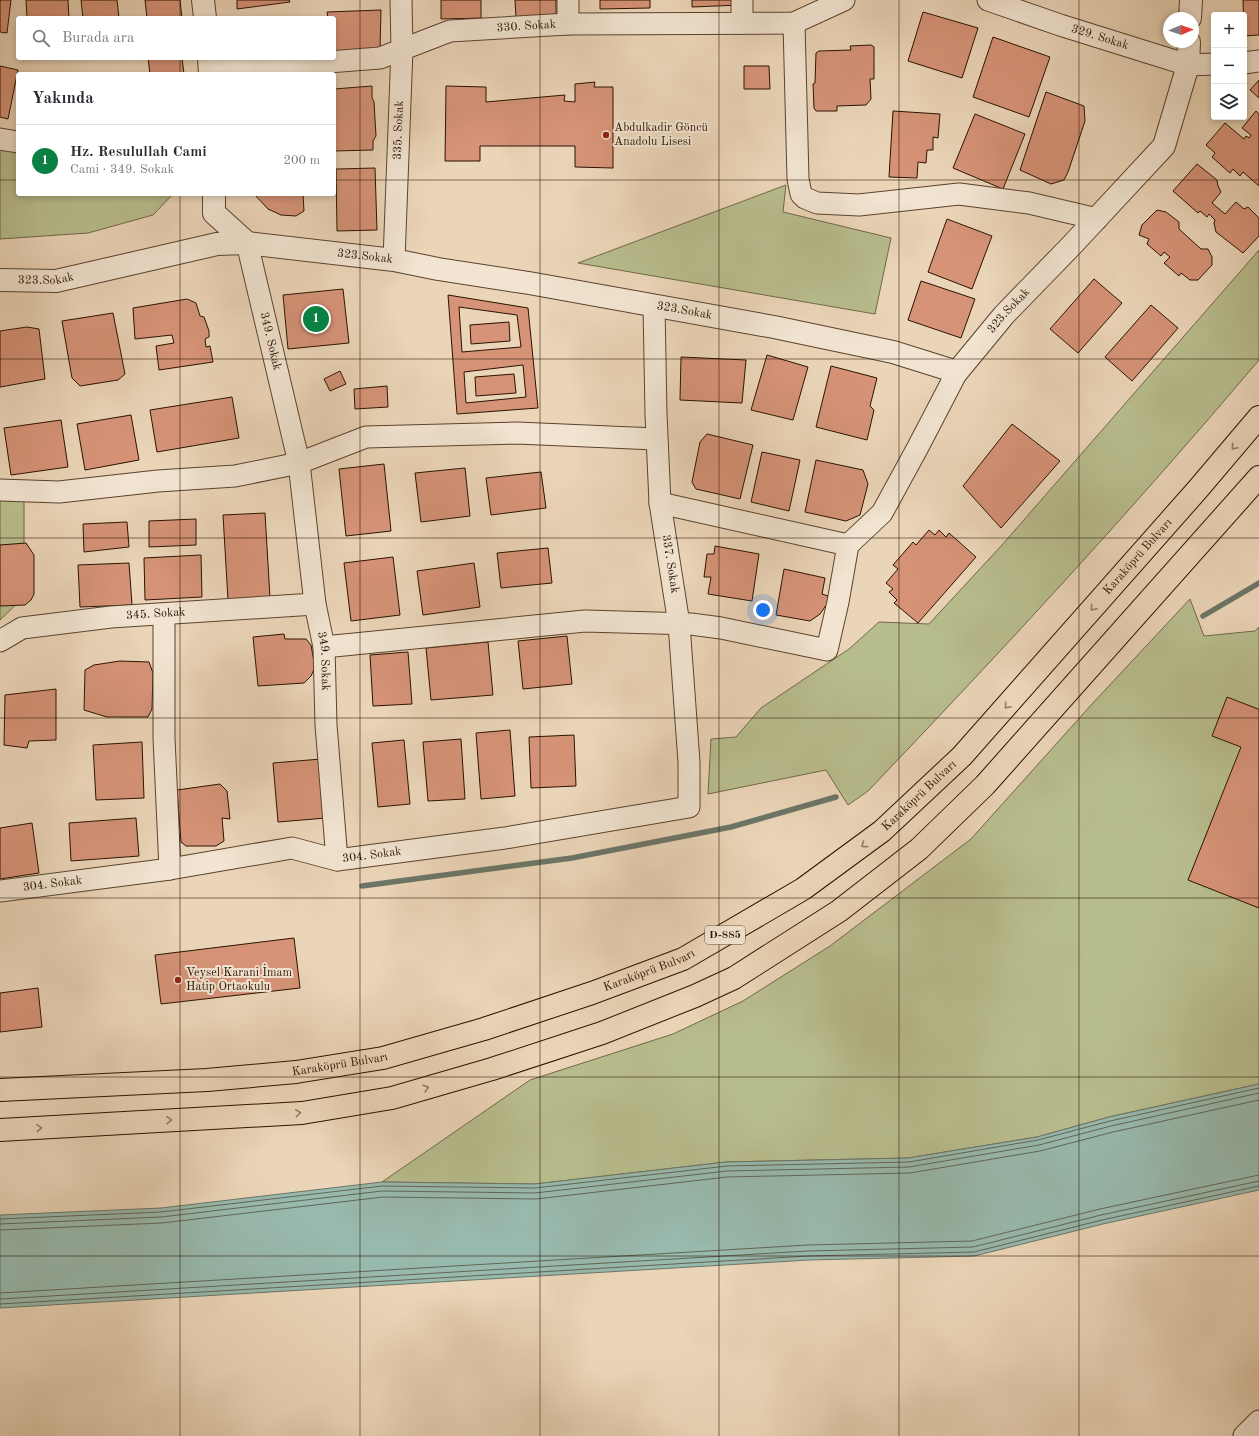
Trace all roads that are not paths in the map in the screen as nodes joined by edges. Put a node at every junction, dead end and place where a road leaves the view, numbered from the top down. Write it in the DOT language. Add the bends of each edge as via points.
graph roads {
  1 [pos="203,0"];
  2 [pos="401,0"];
  3 [pos="568,0"];
  4 [pos="742,0"];
  5 [pos="844,0"];
  6 [pos="988,0"];
  7 [pos="1191,0"];
  8 [pos="1190,12"];
  9 [pos="205,16"];
  10 [pos="742,23"];
  11 [pos="794,23"];
  12 [pos="568,24"];
  13 [pos="1189,48"];
  14 [pos="402,49"];
  15 [pos="1259,61"];
  16 [pos="1247,63"];
  17 [pos="1211,64"];
  18 [pos="1188,65"];
  19 [pos="210,67"];
  20 [pos="0,139"];
  21 [pos="16,142"];
  22 [pos="214,196"];
  23 [pos="1097,218"];
  24 [pos="247,243"];
  25 [pos="394,260"];
  26 [pos="0,280"];
  27 [pos="654,306"];
  28 [pos="957,372"];
  29 [pos="1259,417"];
  30 [pos="656,439"];
  31 [pos="299,463"];
  32 [pos="1259,477"];
  33 [pos="0,490"];
  34 [pos="660,503"];
  35 [pos="848,545"];
  36 [pos="315,604"];
  37 [pos="164,614"];
  38 [pos="679,624"];
  39 [pos="0,641"];
  40 [pos="324,647"];
  41 [pos="674,810"];
  42 [pos="337,860"];
  43 [pos="170,869"];
  44 [pos="0,891"];
  45 [pos="0,1090"];
  46 [pos="0,1130"];
  47 [pos="1259,1422"];
  48 [pos="1244,1436"];
  1 -- 9 [label="street"];
  2 -- 14 [label="street, 335. Sokak"];
  3 -- 12 [label="street"];
  4 -- 10 [label="street"];
  5 -- 11 [label="street, 330. Sokak"];
  6 -- 18 [label="street, 329. Sokak"];
  7 -- 8 [label="street"];
  10 -- 11 [label="street, 330. Sokak"];
  10 -- 12 [label="street, 330. Sokak"];
  11 -- 23 [label="street" via="798,179 801,194 805,198 817,203 859,205 959,194 1028,202"];
  12 -- 14 [label="street, 330. Sokak" via="450,31"];
  13 -- 18 [label="street, 323.Sokak"];
  14 -- 19 [label="street, 330. Sokak" via="380,58 224,70"];
  14 -- 25 [label="street, 335. Sokak"];
  15 -- 16 [label="street"];
  17 -- 18 [label="street, 329. Sokak"];
  18 -- 23 [label="street, 323.Sokak" via="1164,146"];
  20 -- 21 [label="street"];
  22 -- 24 [label="street" via="214,213"];
  23 -- 28 [label="street, 323.Sokak" via="1004,315"];
  24 -- 25 [label="street, 323.Sokak"];
  24 -- 26 [label="street, 323.Sokak" via="217,244 56,281"];
  24 -- 31 [label="street, 349. Sokak"];
  25 -- 27 [label="street, 323.Sokak"];
  27 -- 28 [label="street, 323.Sokak" via="774,327 893,352"];
  27 -- 30 [label="street, 337. Sokak"];
  28 -- 35 [label="street" via="882,513"];
  29 -- 45 [label="highway, Karaköprü Bulvarı / D-885, one-way" via="957,761 882,831 803,889 683,959 484,1029 382,1058 296,1072 199,1080"];
  30 -- 31 [label="street" via="517,434 366,437"];
  30 -- 34 [label="street, 337. Sokak"];
  31 -- 33 [label="street" via="235,476 59,492"];
  31 -- 36 [label="street, 349. Sokak"];
  46 -- 32 [label="highway, one-way" via="302,1113 392,1098 492,1069 602,1032 734,978 839,911 919,849 985,785"];
  34 -- 35 [label="street"];
  34 -- 38 [label="street, 337. Sokak"];
  35 -- 38 [label="street" via="827,650 721,628"];
  36 -- 37 [label="street, 345. Sokak"];
  36 -- 40 [label="street, 349. Sokak"];
  37 -- 39 [label="street, 345. Sokak" via="111,617 22,628"];
  37 -- 43 [label="street" via="164,738"];
  38 -- 40 [label="street" via="585,621"];
  38 -- 41 [label="street, 337. Sokak" via="689,762 689,807"];
  40 -- 42 [label="street, 349. Sokak" via="326,725"];
  41 -- 42 [label="street, 304. Sokak" via="505,838"];
  42 -- 43 [label="street, 304. Sokak" via="292,848"];
  43 -- 44 [label="street, 304. Sokak"];
  47 -- 48 [label="street"];
}
